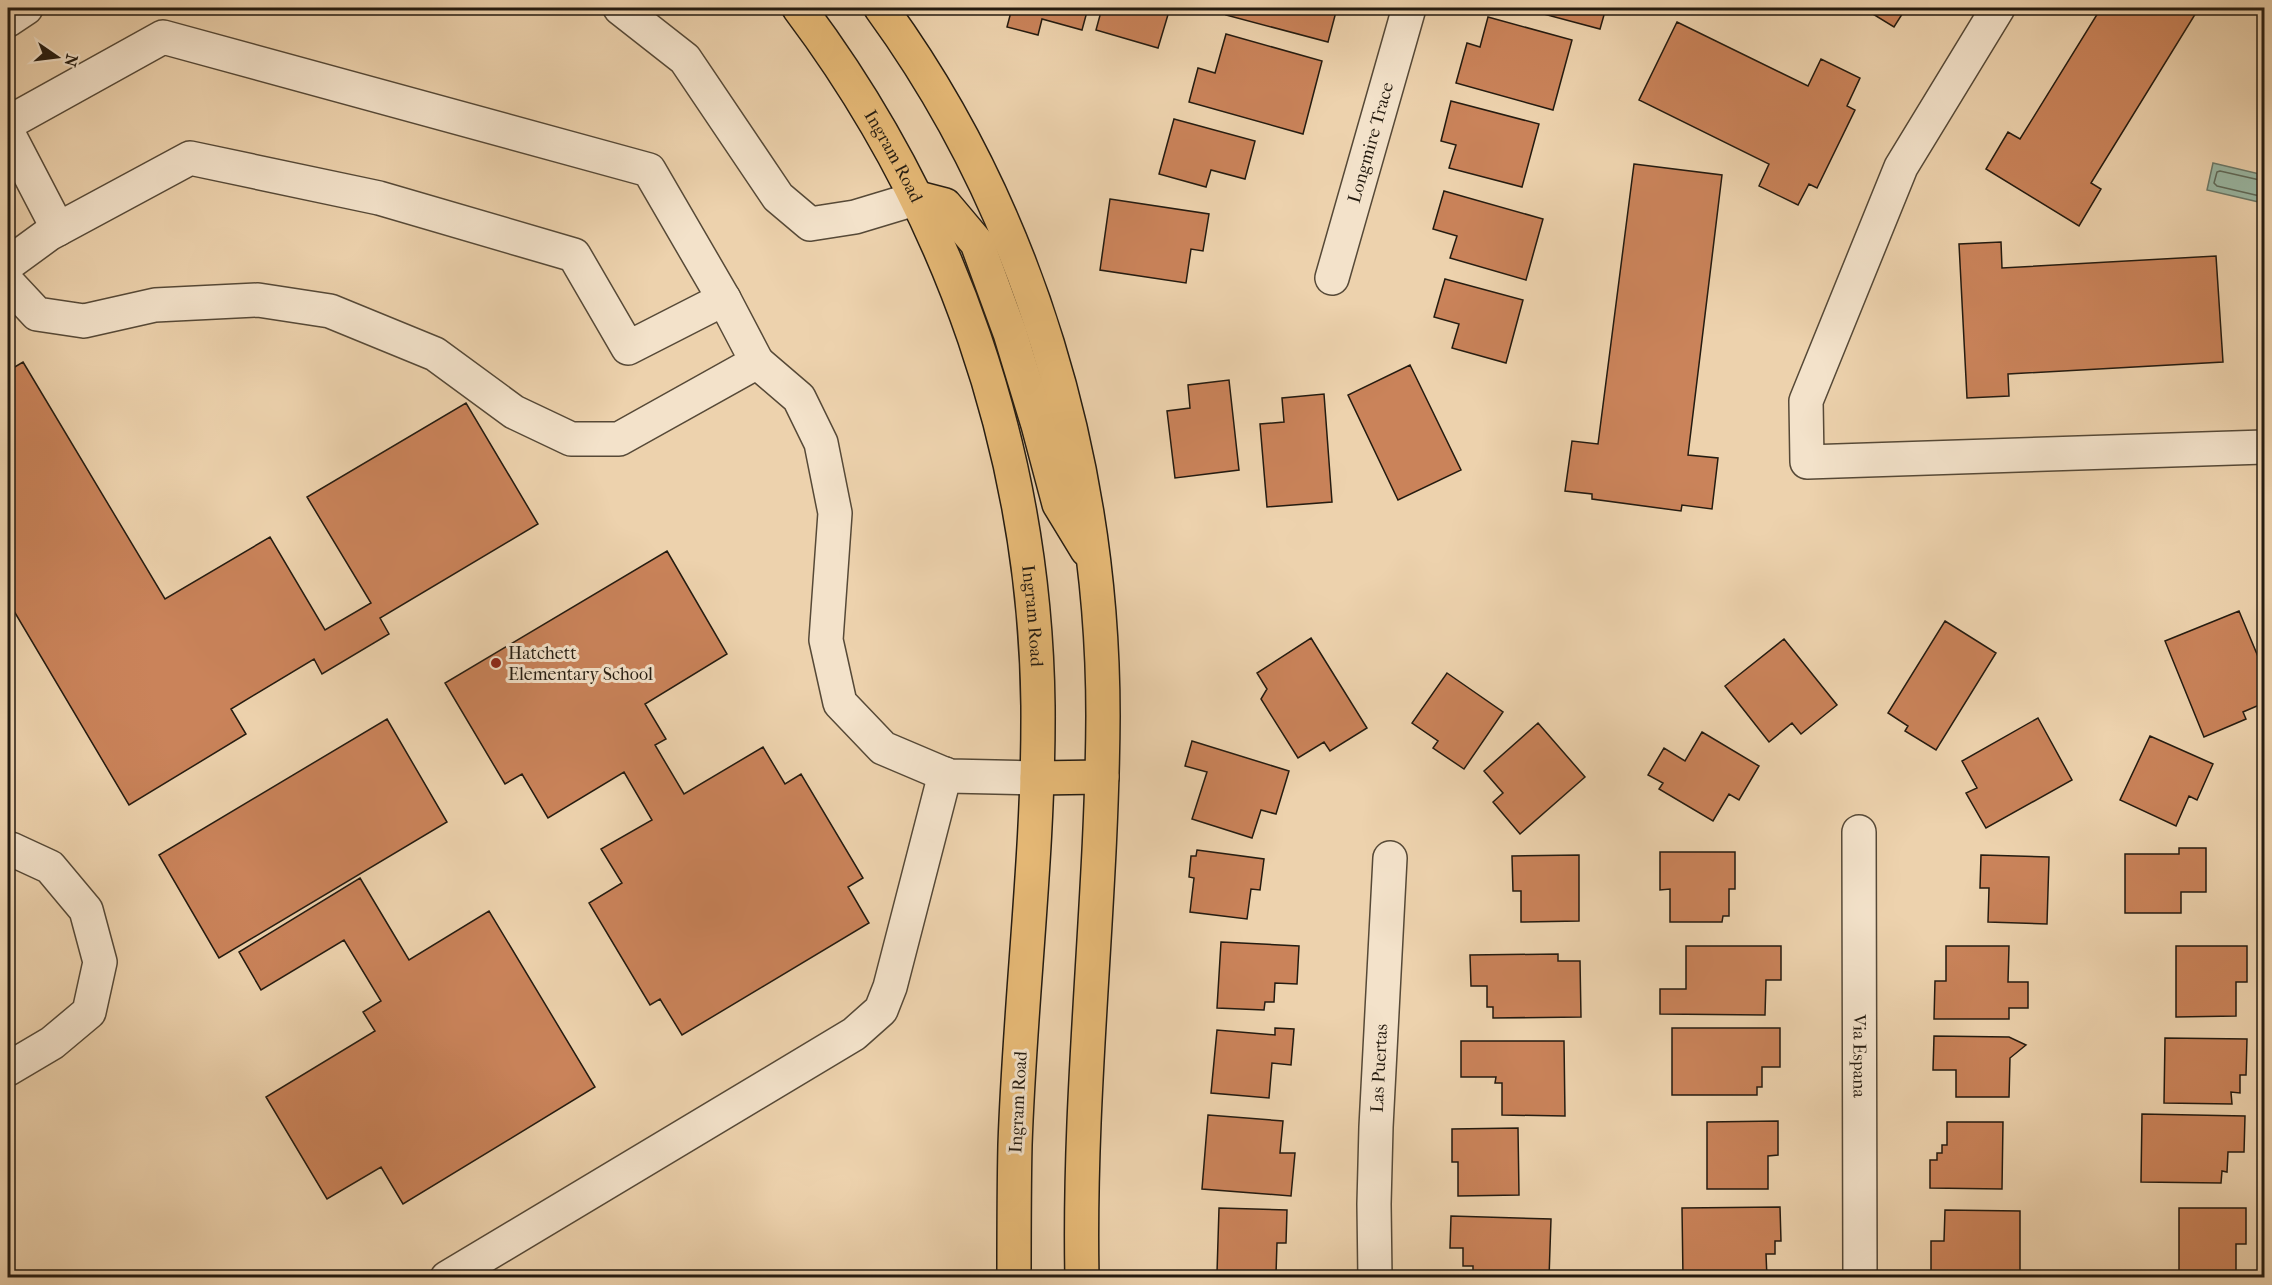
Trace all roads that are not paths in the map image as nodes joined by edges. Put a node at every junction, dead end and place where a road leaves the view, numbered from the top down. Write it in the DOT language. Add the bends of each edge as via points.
graph roads {
  1 [pos="26,8"];
  2 [pos="620,8"];
  3 [pos="799,8"];
  4 [pos="881,8"];
  5 [pos="1409,8"];
  6 [pos="1998,8"];
  7 [pos="8,20"];
  8 [pos="8,123"];
  9 [pos="8,133"];
  10 [pos="918,198"];
  11 [pos="58,229"];
  12 [pos="8,264"];
  13 [pos="1332,278"];
  14 [pos="8,283"];
  15 [pos="724,299"];
  16 [pos="757,362"];
  17 [pos="2265,447"];
  18 [pos="1095,562"];
  19 [pos="945,774"];
  20 [pos="1102,777"];
  21 [pos="1037,778"];
  22 [pos="1858,832"];
  23 [pos="8,850"];
  24 [pos="1390,858"];
  25 [pos="9,1066"];
  26 [pos="447,1278"];
  27 [pos="1014,1278"];
  28 [pos="1082,1278"];
  29 [pos="1375,1278"];
  30 [pos="1860,1278"];
  1 -- 7 [label="street"];
  2 -- 10 [label="street" via="685,59 778,197 810,224 855,217"];
  3 -- 10 [label="main road, Ingram Road" via="852,83"];
  4 -- 18 [label="main road" via="907,42 972,158 1030,294 1072,435"];
  5 -- 13 [label="street, Longmire Trace"];
  6 -- 17 [label="street" via="1901,167 1806,401 1807,462"];
  8 -- 15 [label="street" via="163,37 649,170"];
  9 -- 11 [label="street"];
  10 -- 18 [label="main road" via="945,205 977,243 1010,333 1059,504"];
  10 -- 21 [label="main road, Ingram Road" via="975,334 1015,486 1035,634"];
  11 -- 12 [label="street"];
  11 -- 15 [label="street" via="190,158 379,198 574,255 628,348"];
  14 -- 16 [label="street" via="37,314 84,321 155,305 258,300 330,311 435,354 514,412 571,439 619,439"];
  15 -- 16 [label="street"];
  16 -- 19 [label="street" via="799,398 821,443 835,513 826,640 840,703 883,748"];
  18 -- 20 [label="main road"];
  19 -- 21 [label="street"];
  19 -- 26 [label="street" via="891,987 881,1010 854,1035"];
  20 -- 21 [label="main road"];
  20 -- 28 [label="main road" via="1083,1131"];
  21 -- 27 [label="main road, Ingram Road" via="1015,1143"];
  22 -- 30 [label="street, Via Espana"];
  23 -- 25 [label="street" via="50,867 86,910 100,962 89,1012 52,1043"];
  24 -- 29 [label="street, Las Puertas" via="1376,1126"];
}
